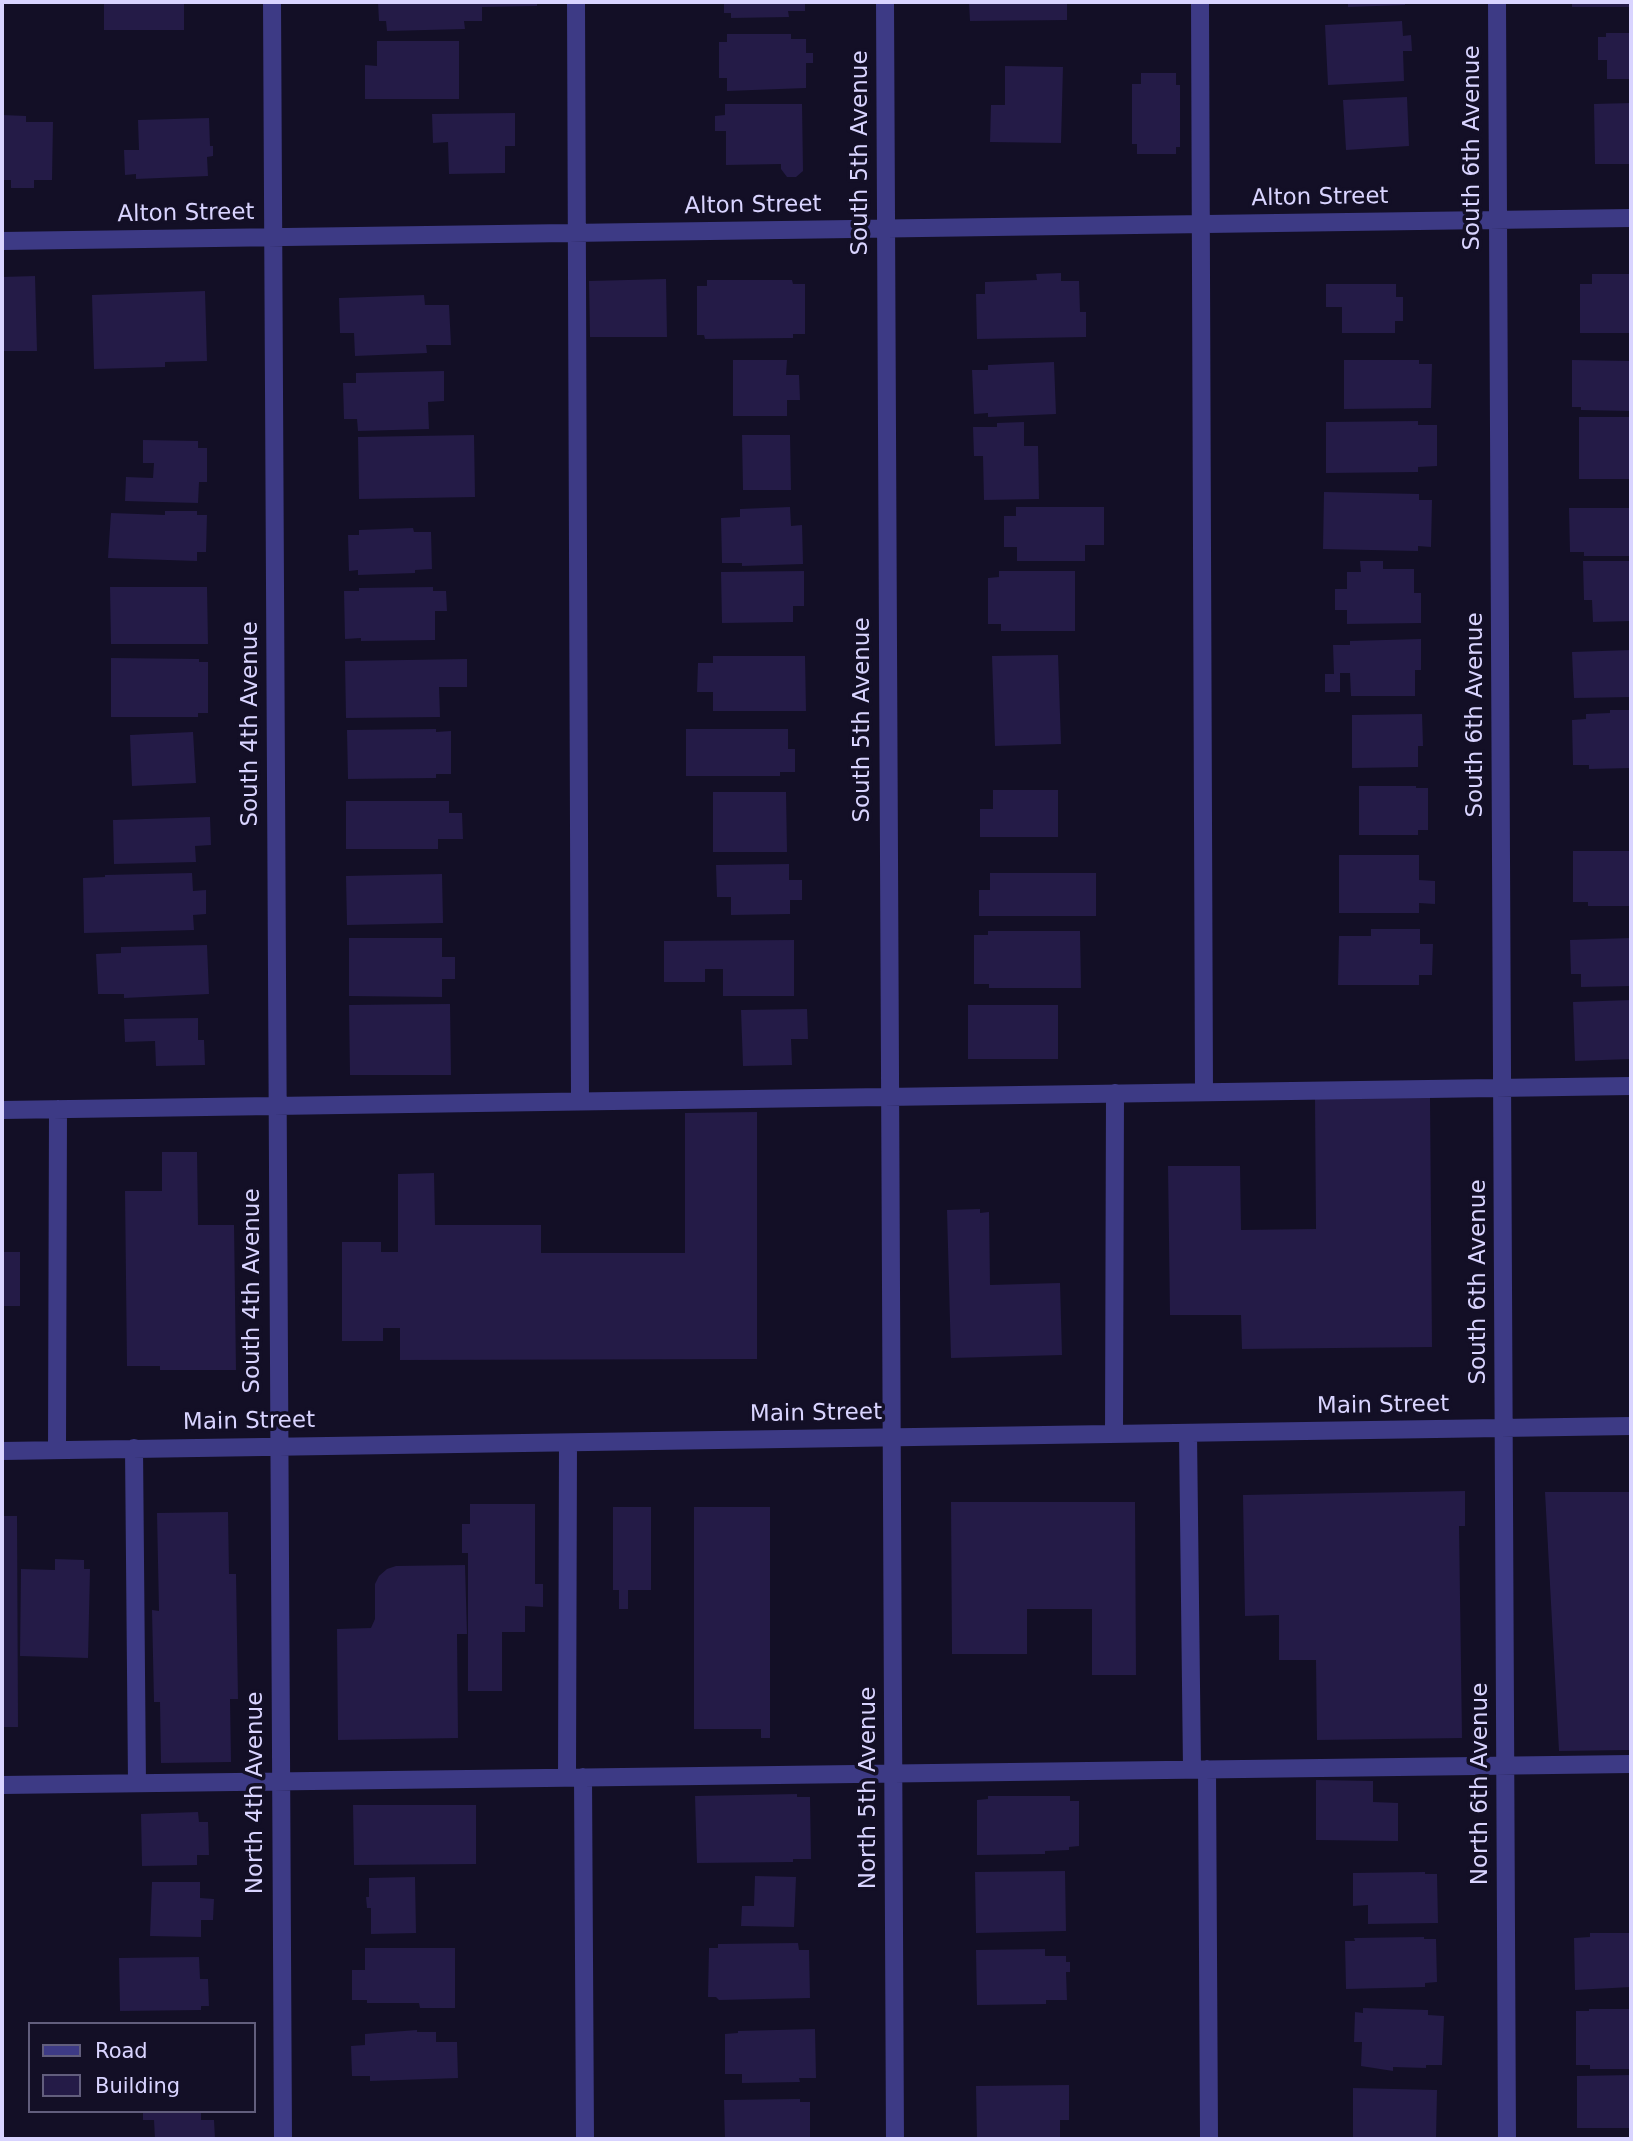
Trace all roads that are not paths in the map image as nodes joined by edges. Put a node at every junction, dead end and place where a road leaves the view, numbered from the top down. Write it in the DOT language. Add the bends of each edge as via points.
graph roads {
  1 [pos="272,2"];
  2 [pos="576,2"];
  3 [pos="885,2"];
  4 [pos="1200,2"];
  5 [pos="1497,2"];
  6 [pos="1631,218"];
  7 [pos="1498,220"];
  8 [pos="1201,224"];
  9 [pos="886,229"];
  10 [pos="577,233"];
  11 [pos="273,237"];
  12 [pos="2,241"];
  13 [pos="1631,1086"];
  14 [pos="1502,1087"];
  15 [pos="1204,1092"];
  16 [pos="1115,1093"];
  17 [pos="890,1097"];
  18 [pos="580,1101"];
  19 [pos="277,1106"];
  20 [pos="58,1109"];
  21 [pos="2,1110"];
  22 [pos="1631,1426"];
  23 [pos="1504,1429"];
  24 [pos="1188,1433"];
  25 [pos="1114,1434"];
  26 [pos="892,1437"];
  27 [pos="568,1443"];
  28 [pos="278,1446"];
  29 [pos="134,1448"];
  30 [pos="57,1450"];
  31 [pos="2,1451"];
  32 [pos="1631,1764"];
  33 [pos="1505,1765"];
  34 [pos="1199,1769"];
  35 [pos="893,1773"];
  36 [pos="575,1777"];
  37 [pos="281,1781"];
  38 [pos="136,1783"];
  39 [pos="2,1785"];
  40 [pos="283,2139"];
  41 [pos="584,2139"];
  42 [pos="894,2139"];
  43 [pos="1209,2139"];
  44 [pos="1507,2139"];
  1 -- 11 [label="street, South 4th Avenue"];
  2 -- 10 [label="street"];
  3 -- 9 [label="street, South 5th Avenue"];
  4 -- 8 [label="street"];
  5 -- 7 [label="street, South 6th Avenue"];
  6 -- 7 [label="street, Alton Street"];
  7 -- 8 [label="street, Alton Street"];
  7 -- 14 [label="street, South 6th Avenue"];
  8 -- 9 [label="street, Alton Street"];
  8 -- 15 [label="street"];
  9 -- 10 [label="street, Alton Street"];
  9 -- 17 [label="street, South 5th Avenue"];
  10 -- 11 [label="street, Alton Street"];
  10 -- 18 [label="street"];
  11 -- 12 [label="street, Alton Street"];
  11 -- 19 [label="street, South 4th Avenue"];
  13 -- 14 [label="street"];
  14 -- 15 [label="street"];
  14 -- 23 [label="street, South 6th Avenue"];
  15 -- 16 [label="street"];
  16 -- 17 [label="street"];
  16 -- 25 [label="street"];
  17 -- 18 [label="street"];
  17 -- 26 [label="street, South 5th Avenue"];
  18 -- 19 [label="street"];
  19 -- 20 [label="street"];
  19 -- 28 [label="street, South 4th Avenue"];
  20 -- 21 [label="street"];
  20 -- 30 [label="street"];
  22 -- 23 [label="street, Main Street"];
  23 -- 24 [label="street, Main Street"];
  23 -- 33 [label="street, North 6th Avenue"];
  24 -- 25 [label="street, Main Street"];
  24 -- 34 [label="street"];
  25 -- 26 [label="street, Main Street"];
  26 -- 27 [label="street, Main Street"];
  26 -- 35 [label="street, North 5th Avenue"];
  27 -- 28 [label="street, Main Street"];
  27 -- 36 [label="street"];
  28 -- 29 [label="street, Main Street"];
  28 -- 37 [label="street, North 4th Avenue"];
  29 -- 30 [label="street, Main Street"];
  29 -- 38 [label="street"];
  30 -- 31 [label="street, Main Street"];
  32 -- 33 [label="street"];
  33 -- 34 [label="street"];
  33 -- 44 [label="street, North 6th Avenue"];
  34 -- 35 [label="street"];
  34 -- 43 [label="street"];
  35 -- 36 [label="street"];
  35 -- 42 [label="street, North 5th Avenue"];
  36 -- 37 [label="street"];
  36 -- 41 [label="street"];
  37 -- 38 [label="street"];
  37 -- 40 [label="street, North 4th Avenue"];
  38 -- 39 [label="street"];
}
